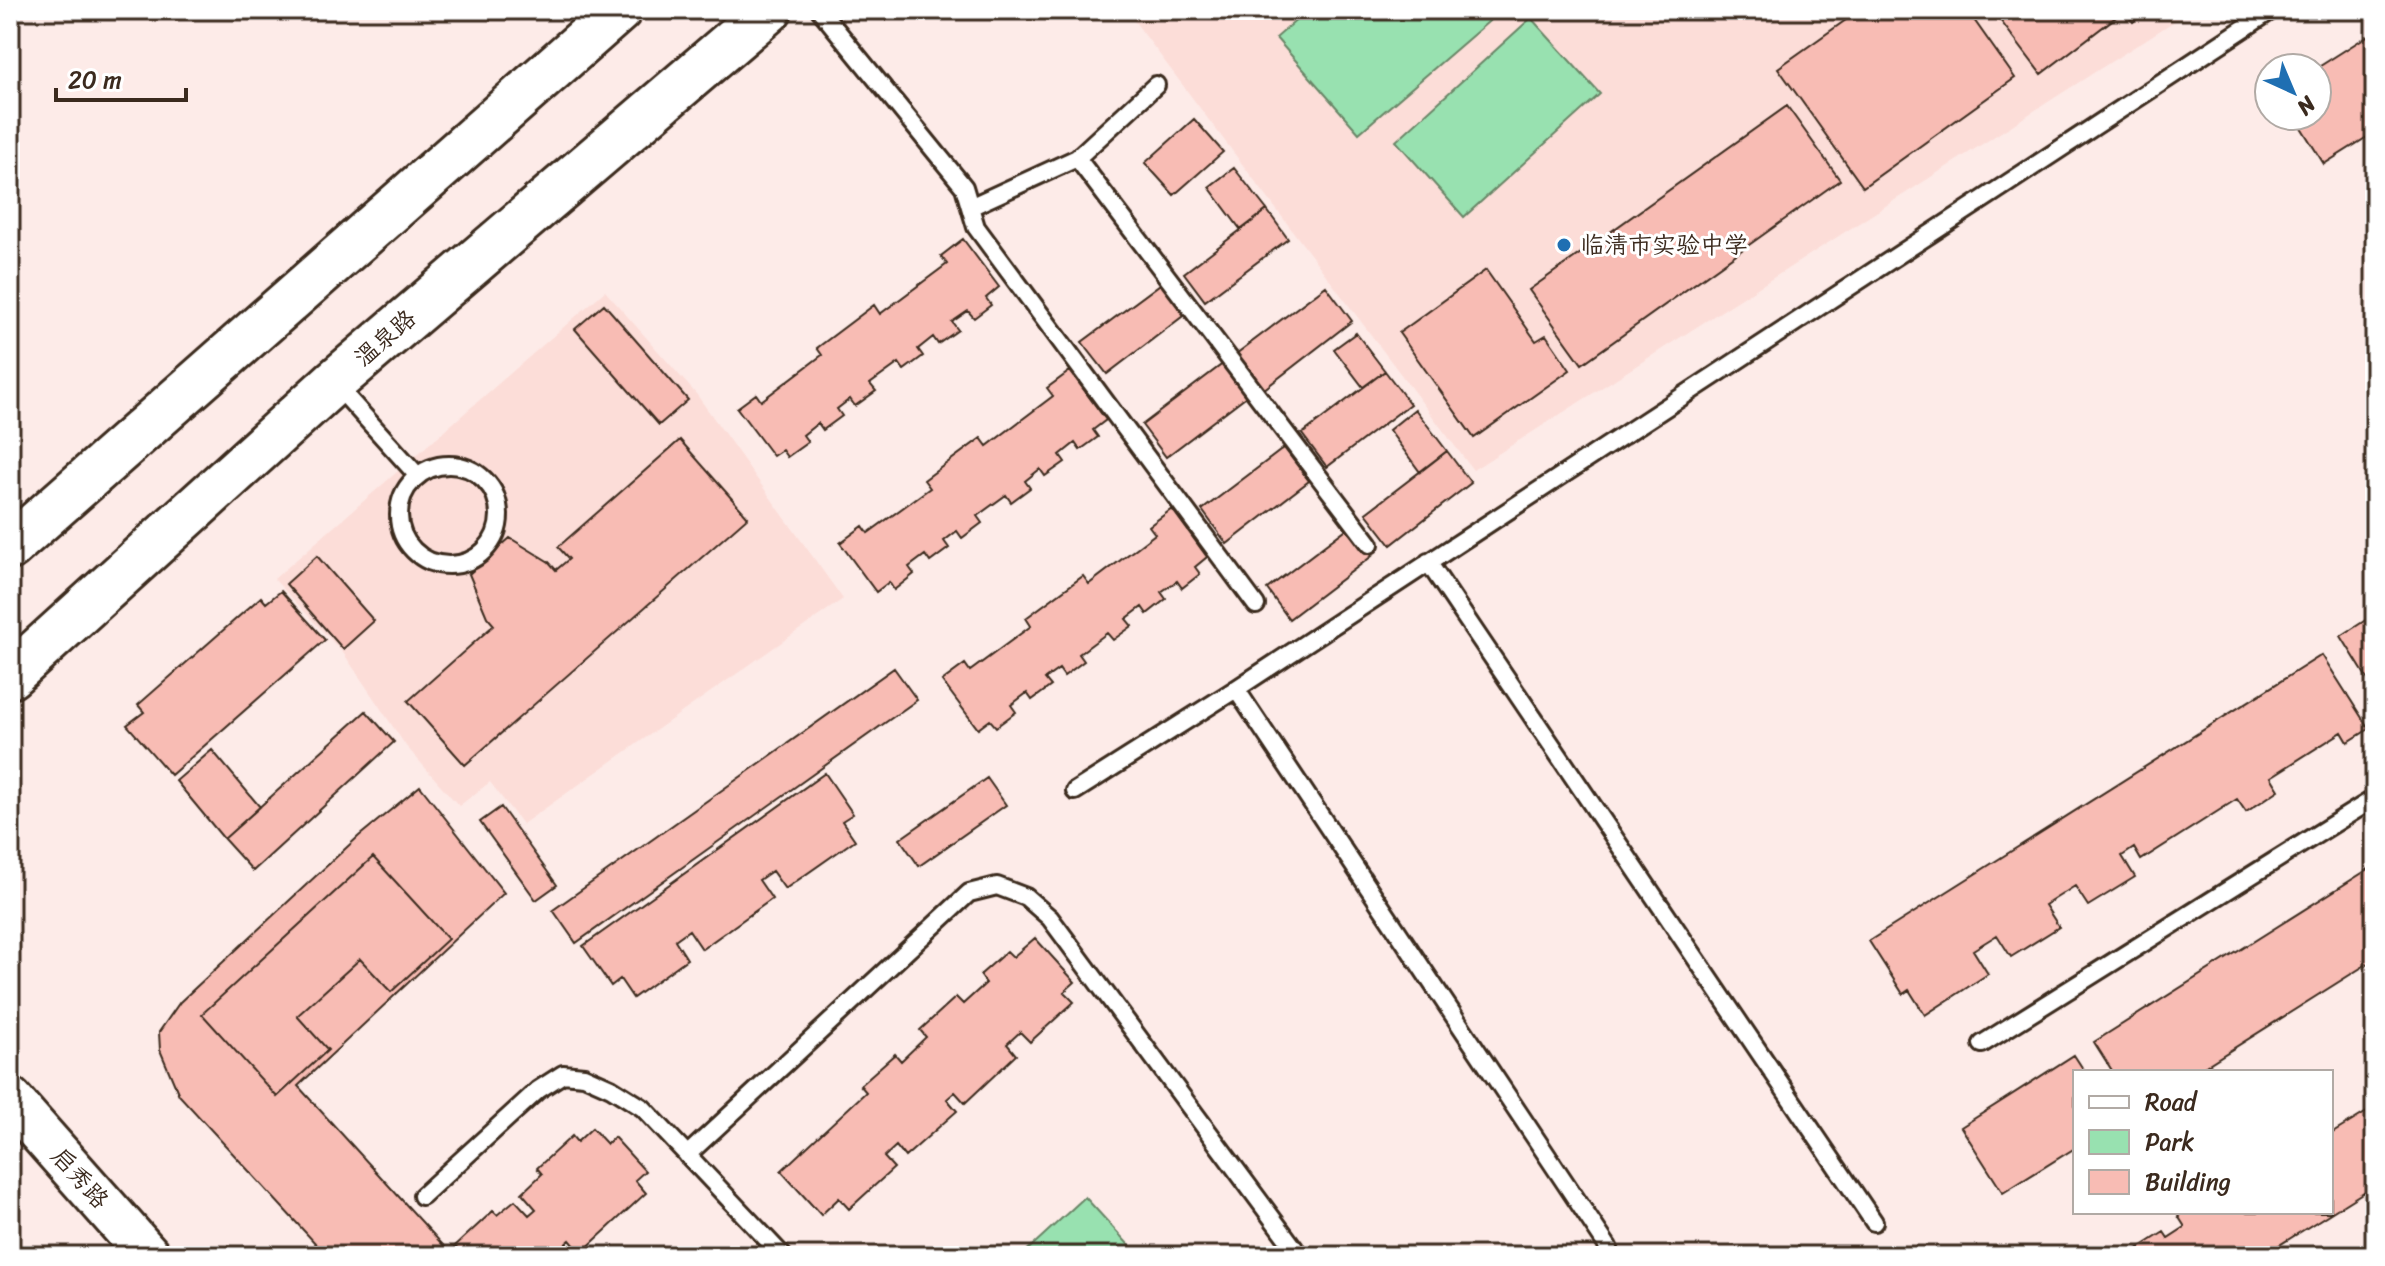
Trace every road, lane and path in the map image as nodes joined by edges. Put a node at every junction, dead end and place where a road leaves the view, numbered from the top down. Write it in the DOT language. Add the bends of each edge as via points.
graph roads {
  1 [pos="619,10"];
  2 [pos="769,10"];
  3 [pos="820,10"];
  4 [pos="2272,10"];
  5 [pos="1156,85"];
  6 [pos="1077,158"];
  7 [pos="970,207"];
  8 [pos="334,382"];
  9 [pos="418,476"];
  10 [pos="1370,544"];
  11 [pos="10,547"];
  12 [pos="1428,562"];
  13 [pos="1256,605"];
  14 [pos="10,676"];
  15 [pos="1236,689"];
  16 [pos="1075,791"];
  17 [pos="2375,798"];
  18 [pos="1982,1044"];
  19 [pos="10,1099"];
  20 [pos="687,1155"];
  21 [pos="422,1196"];
  22 [pos="1874,1222"];
  23 [pos="1608,1247"];
  24 [pos="149,1256"];
  25 [pos="783,1256"];
  26 [pos="1300,1256"];
  1 -- 11 [label="main road"];
  2 -- 8 [label="main road, 温泉路"];
  3 -- 7 [label="lane" via="964,187"];
  4 -- 12 [label="lane"];
  5 -- 6 [label="lane"];
  6 -- 7 [label="lane"];
  6 -- 10 [label="lane"];
  7 -- 13 [label="lane" via="976,227"];
  8 -- 9 [label="lane"];
  8 -- 14 [label="main road, 温泉路"];
  9 -- 9 [label="lane" via="451,465 483,478 499,508 495,534 481,555 448,565 416,553 399,523 406,489"];
  12 -- 15 [label="lane"];
  12 -- 22 [label="lane"];
  15 -- 16 [label="lane"];
  15 -- 23 [label="lane"];
  17 -- 18 [label="lane"];
  19 -- 24 [label="street, 启秀路"];
  20 -- 21 [label="lane" via="643,1108 584,1076 563,1074 538,1090"];
  20 -- 25 [label="lane"];
  20 -- 26 [label="lane" via="969,893 997,886 1026,897 1050,918"];
}
